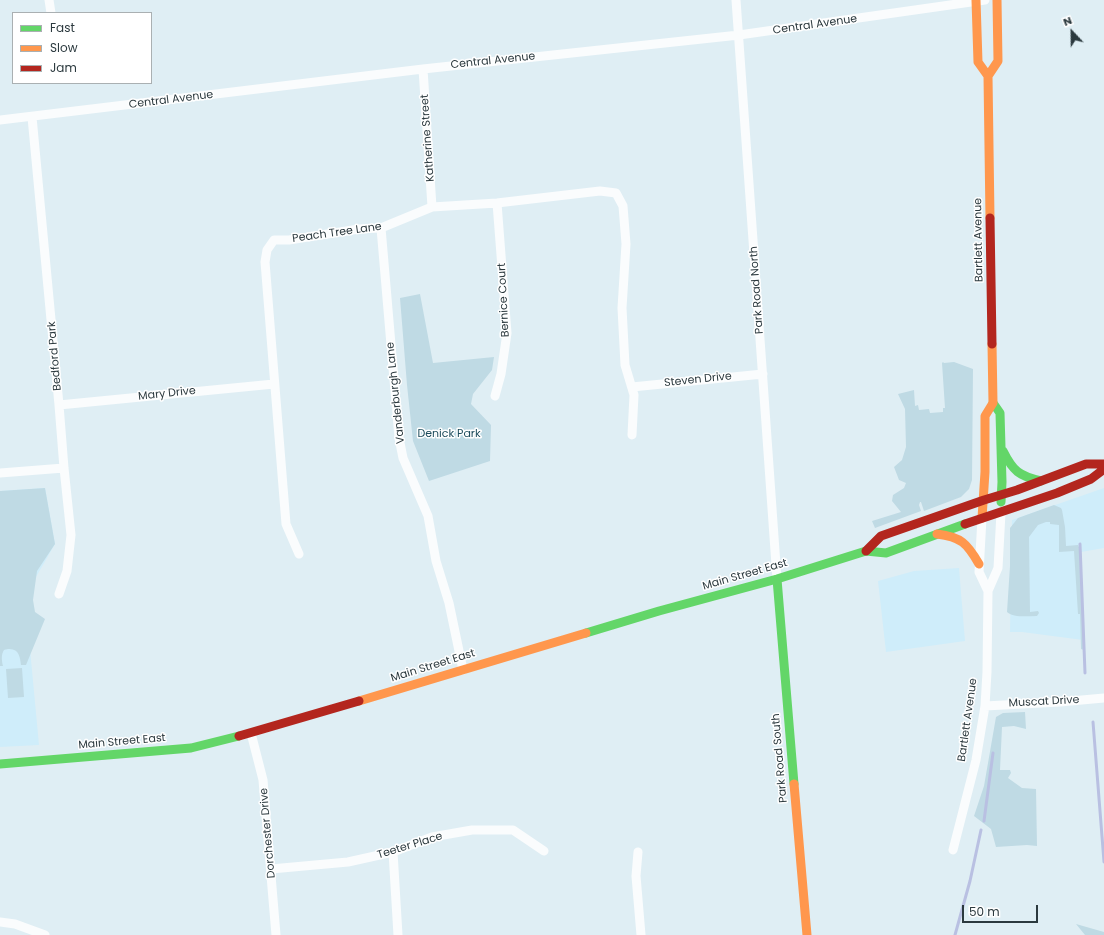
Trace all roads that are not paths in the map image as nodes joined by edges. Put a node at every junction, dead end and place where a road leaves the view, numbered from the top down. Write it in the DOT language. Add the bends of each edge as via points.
graph roads {
  1 [pos="49,0"];
  2 [pos="736,0"];
  3 [pos="997,0"];
  4 [pos="979,1"];
  5 [pos="51,12"];
  6 [pos="739,35"];
  7 [pos="423,69"];
  8 [pos="988,76"];
  9 [pos="32,117"];
  10 [pos="0,120"];
  11 [pos="497,203"];
  12 [pos="432,207"];
  13 [pos="381,228"];
  14 [pos="763,374"];
  15 [pos="274,384"];
  16 [pos="632,387"];
  17 [pos="495,396"];
  18 [pos="993,403"];
  19 [pos="59,405"];
  20 [pos="632,435"];
  21 [pos="1002,448"];
  22 [pos="1104,464"];
  23 [pos="64,468"];
  24 [pos="1104,469"];
  25 [pos="0,473"];
  26 [pos="1041,481"];
  27 [pos="1002,494"];
  28 [pos="984,500"];
  29 [pos="1001,513"];
  30 [pos="982,518"];
  31 [pos="936,534"];
  32 [pos="866,551"];
  33 [pos="300,554"];
  34 [pos="979,564"];
  35 [pos="777,579"];
  36 [pos="988,591"];
  37 [pos="59,594"];
  38 [pos="463,670"];
  39 [pos="1104,698"];
  40 [pos="985,706"];
  41 [pos="251,733"];
  42 [pos="0,764"];
  43 [pos="953,850"];
  44 [pos="544,851"];
  45 [pos="393,852"];
  46 [pos="638,852"];
  47 [pos="271,869"];
  48 [pos="0,922"];
  49 [pos="45,935"];
  50 [pos="276,935"];
  51 [pos="398,935"];
  52 [pos="642,935"];
  53 [pos="807,935"];
  1 -- 5 [label="street"];
  2 -- 6 [label="street, Park Road North"];
  3 -- 8 [label="main road" via="998,61"];
  4 -- 6 [label="street, Central Avenue"];
  4 -- 8 [label="main road" via="978,62"];
  6 -- 7 [label="street, Central Avenue"];
  6 -- 14 [label="street, Park Road North"];
  7 -- 9 [label="street, Central Avenue"];
  7 -- 12 [label="street, Katherine Street"];
  8 -- 18 [label="main road, Bartlett Avenue"];
  9 -- 10 [label="street, Central Avenue"];
  9 -- 19 [label="street, Bedford Park"];
  11 -- 12 [label="street, Peach Tree Lane"];
  11 -- 16 [label="street, Peach Tree Lane" via="600,190 616,193 624,213 626,244 622,308 626,365"];
  11 -- 17 [label="street, Bernice Court" via="507,334"];
  12 -- 13 [label="street, Peach Tree Lane"];
  13 -- 15 [label="street, Peach Tree Lane" via="274,240 267,250 265,262"];
  13 -- 38 [label="street, Vanderburgh Lane" via="399,438 403,458 428,516 436,561 449,603"];
  14 -- 16 [label="street, Steven Drive"];
  14 -- 35 [label="street, Park Road North"];
  15 -- 19 [label="street, Mary Drive"];
  15 -- 33 [label="street, Peach Tree Lane" via="286,524"];
  16 -- 20 [label="street, Peach Tree Lane"];
  18 -- 21 [label="main road, Bartlett Avenue" via="1000,413"];
  18 -- 28 [label="main road, Bartlett Avenue" via="985,416"];
  19 -- 23 [label="street, Bedford Park"];
  21 -- 26 [label="main road" via="1010,465 1017,472 1025,478"];
  21 -- 27 [label="main road, Bartlett Avenue"];
  22 -- 26 [label="main road, Main Street East" via="1086,464"];
  23 -- 25 [label="street"];
  23 -- 37 [label="street, Bedford Park" via="71,535 67,570"];
  24 -- 29 [label="main road, Main Street East" via="1091,479"];
  26 -- 27 [label="main road, Main Street East"];
  27 -- 28 [label="main road, Main Street East"];
  27 -- 29 [label="main road, Bartlett Avenue"];
  28 -- 30 [label="main road, Bartlett Avenue"];
  28 -- 32 [label="main road, Main Street East" via="881,536"];
  29 -- 30 [label="main road, Main Street East"];
  29 -- 36 [label="street, Bartlett Avenue" via="998,568"];
  30 -- 31 [label="main road, Main Street East"];
  30 -- 34 [label="street, Bartlett Avenue"];
  31 -- 32 [label="main road, Main Street East" via="886,553"];
  31 -- 34 [label="main road" via="952,536 966,543"];
  32 -- 35 [label="main road, Main Street East"];
  34 -- 36 [label="street, Bartlett Avenue" via="979,572"];
  35 -- 38 [label="main road, Main Street East" via="659,611"];
  35 -- 53 [label="main road, Park Road South"];
  36 -- 40 [label="street, Bartlett Avenue"];
  38 -- 41 [label="main road, Main Street East"];
  39 -- 40 [label="street, Muscat Drive"];
  40 -- 43 [label="street, Bartlett Avenue" via="976,760"];
  41 -- 42 [label="main road, Main Street East" via="190,748"];
  41 -- 47 [label="street, Dorchester Drive" via="263,780"];
  44 -- 45 [label="street, Teeter Place" via="514,830 472,830 432,837"];
  45 -- 47 [label="street, Teeter Place" via="348,862"];
  45 -- 51 [label="street"];
  46 -- 52 [label="street" via="636,876"];
  47 -- 50 [label="street, Dorchester Drive"];
  48 -- 49 [label="street" via="15,924"];
}
